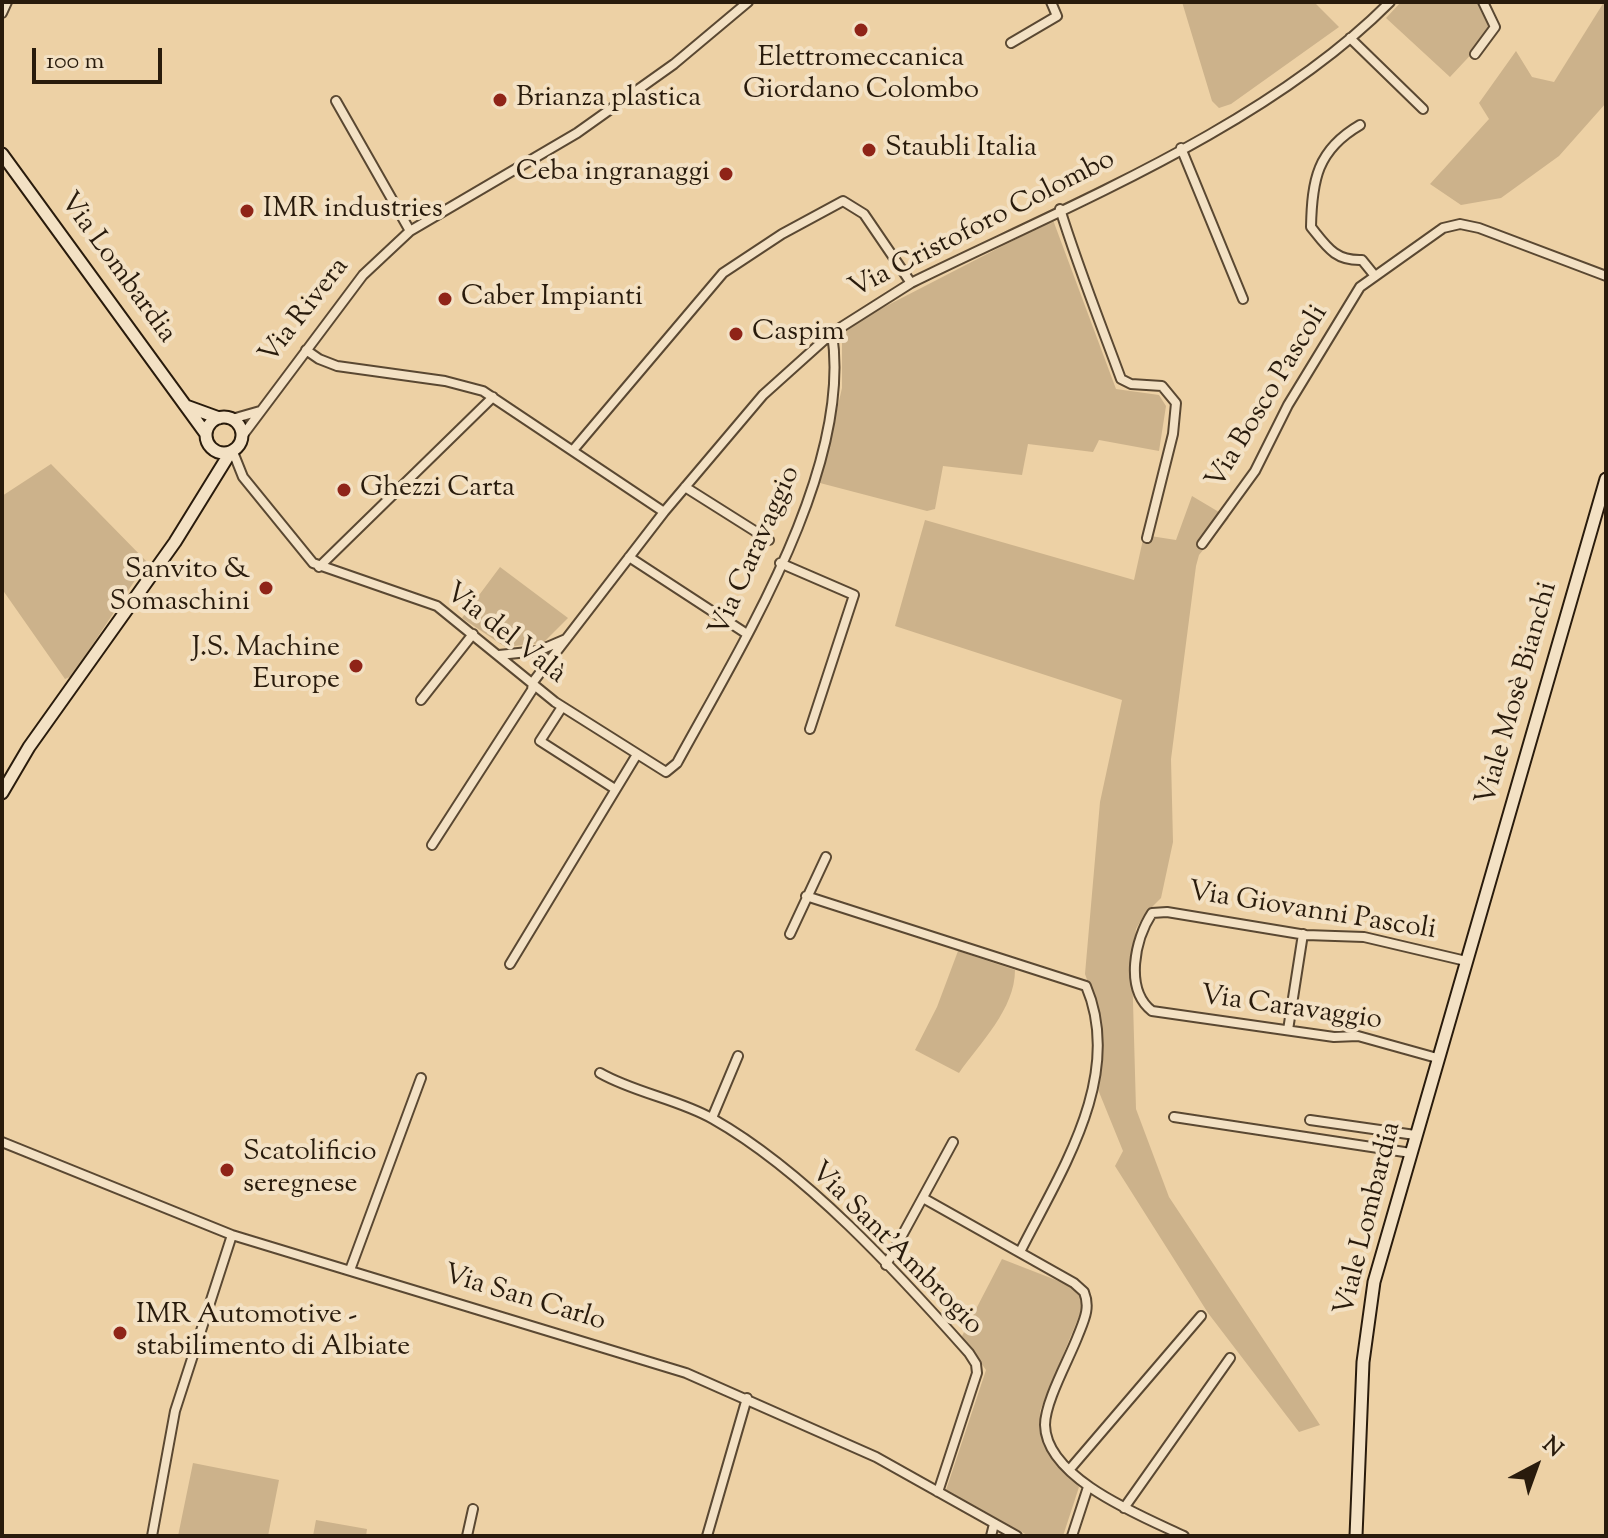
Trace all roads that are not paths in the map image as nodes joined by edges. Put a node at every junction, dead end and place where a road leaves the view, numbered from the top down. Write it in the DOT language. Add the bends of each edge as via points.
graph roads {
  1 [pos="7,2"];
  2 [pos="748,2"];
  3 [pos="1051,2"];
  4 [pos="1390,2"];
  5 [pos="1483,2"];
  6 [pos="2,13"];
  7 [pos="1350,38"];
  8 [pos="1011,43"];
  9 [pos="1475,54"];
  10 [pos="336,101"];
  11 [pos="1423,109"];
  12 [pos="1360,125"];
  13 [pos="2,147"];
  14 [pos="1181,148"];
  15 [pos="4,157"];
  16 [pos="1060,209"];
  17 [pos="410,231"];
  18 [pos="1606,264"];
  19 [pos="1375,276"];
  20 [pos="1604,276"];
  21 [pos="911,283"];
  22 [pos="1243,299"];
  23 [pos="832,333"];
  24 [pos="306,350"];
  25 [pos="493,397"];
  26 [pos="186,406"];
  27 [pos="261,411"];
  28 [pos="225,418"];
  29 [pos="206,434"];
  30 [pos="243,435"];
  31 [pos="212,449"];
  32 [pos="574,449"];
  33 [pos="231,452"];
  34 [pos="216,476"];
  35 [pos="243,477"];
  36 [pos="1606,479"];
  37 [pos="685,487"];
  38 [pos="664,512"];
  39 [pos="1147,538"];
  40 [pos="769,540"];
  41 [pos="1202,544"];
  42 [pos="629,557"];
  43 [pos="780,563"];
  44 [pos="319,567"];
  45 [pos="473,634"];
  46 [pos="747,634"];
  47 [pos="566,638"];
  48 [pos="499,655"];
  49 [pos="533,682"];
  50 [pos="421,700"];
  51 [pos="562,707"];
  52 [pos="810,729"];
  53 [pos="636,756"];
  54 [pos="669,771"];
  55 [pos="615,789"];
  56 [pos="2,793"];
  57 [pos="432,845"];
  58 [pos="826,857"];
  59 [pos="806,896"];
  60 [pos="1478,922"];
  61 [pos="790,934"];
  62 [pos="1303,934"];
  63 [pos="1466,961"];
  64 [pos="510,964"];
  65 [pos="1141,1002"];
  66 [pos="1288,1030"];
  67 [pos="738,1056"];
  68 [pos="1437,1058"];
  69 [pos="600,1073"];
  70 [pos="421,1078"];
  71 [pos="1174,1117"];
  72 [pos="712,1118"];
  73 [pos="1310,1120"];
  74 [pos="1415,1135"];
  75 [pos="2,1142"];
  76 [pos="953,1142"];
  77 [pos="1411,1153"];
  78 [pos="923,1198"];
  79 [pos="232,1235"];
  80 [pos="1020,1252"];
  81 [pos="886,1265"];
  82 [pos="350,1270"];
  83 [pos="1201,1316"];
  84 [pos="1230,1358"];
  85 [pos="747,1398"];
  86 [pos="1070,1469"];
  87 [pos="1088,1487"];
  88 [pos="938,1492"];
  89 [pos="1124,1508"];
  90 [pos="473,1509"];
  91 [pos="994,1524"];
  92 [pos="1165,1532"];
  93 [pos="152,1536"];
  94 [pos="467,1536"];
  95 [pos="707,1536"];
  96 [pos="991,1536"];
  97 [pos="1017,1536"];
  98 [pos="1072,1536"];
  99 [pos="1184,1536"];
  100 [pos="1356,1536"];
  1 -- 6 [label="street"];
  2 -- 17 [label="street, Via Rivera" via="674,64 577,133"];
  3 -- 8 [label="street" via="1057,16"];
  4 -- 7 [label="street, Via Cristoforo Colombo"];
  5 -- 9 [label="street" via="1495,27"];
  7 -- 11 [label="street"];
  7 -- 14 [label="street, Via Cristoforo Colombo"];
  10 -- 17 [label="street"];
  12 -- 19 [label="street" via="1339,137 1325,155 1316,177 1311,227 1332,255 1362,260"];
  13 -- 15 [label="main road, Via Lombardia"];
  14 -- 16 [label="street, Via Cristoforo Colombo"];
  14 -- 22 [label="street"];
  15 -- 26 [label="main road, Via Lombardia"];
  16 -- 21 [label="street, Via Cristoforo Colombo"];
  16 -- 39 [label="street" via="1121,379 1162,386 1176,403"];
  17 -- 24 [label="street, Via Rivera" via="363,275"];
  18 -- 20 [label="street"];
  19 -- 20 [label="street, Via Bosco Pascoli" via="1443,228 1460,224"];
  19 -- 41 [label="street, Via Bosco Pascoli" via="1360,287 1288,405 1255,471"];
  21 -- 23 [label="street, Via Cristoforo Colombo"];
  21 -- 32 [label="street" via="864,214 843,201 723,273"];
  23 -- 37 [label="street, Via Cristoforo Colombo" via="763,395"];
  23 -- 43 [label="street, Via Caravaggio" via="833,389 825,441"];
  24 -- 25 [label="street" via="337,366 456,383"];
  24 -- 27 [label="street, Via Rivera"];
  25 -- 32 [label="street"];
  25 -- 44 [label="street"];
  26 -- 28 [label="main road"];
  26 -- 29 [label="main road, Via Lombardia"];
  27 -- 28 [label="street"];
  27 -- 30 [label="street, Via Rivera"];
  28 -- 29 [label="main road" via="210,424"];
  28 -- 30 [label="main road"];
  29 -- 31 [label="main road"];
  30 -- 33 [label="main road"];
  31 -- 33 [label="main road"];
  31 -- 34 [label="main road"];
  32 -- 38 [label="street"];
  33 -- 34 [label="main road"];
  33 -- 35 [label="street"];
  34 -- 35 [label="street" via="231,471"];
  34 -- 56 [label="main road"];
  35 -- 44 [label="street"];
  36 -- 60 [label="main road, Viale Mosè Bianchi"];
  37 -- 38 [label="street, Via Cristoforo Colombo"];
  37 -- 40 [label="street"];
  38 -- 42 [label="street, Via Cristoforo Colombo"];
  42 -- 46 [label="street"];
  42 -- 47 [label="street, Via Cristoforo Colombo"];
  43 -- 46 [label="street, Via Caravaggio"];
  43 -- 52 [label="street" via="854,595"];
  44 -- 45 [label="street, Via del Valà" via="427,601"];
  45 -- 48 [label="street, Via del Valà"];
  45 -- 50 [label="street"];
  46 -- 54 [label="street, Via Caravaggio"];
  47 -- 48 [label="street" via="538,651"];
  47 -- 49 [label="street, Via Cristoforo Colombo"];
  48 -- 49 [label="street, Via del Valà"];
  49 -- 51 [label="street, Via del Valà"];
  49 -- 57 [label="street"];
  51 -- 53 [label="street, Via del Valà"];
  51 -- 55 [label="street" via="540,741"];
  53 -- 54 [label="street, Via del Valà" via="661,772"];
  53 -- 55 [label="street"];
  55 -- 64 [label="street"];
  58 -- 59 [label="street"];
  59 -- 61 [label="street"];
  59 -- 80 [label="street" via="1086,986 1096,1043 1088,1108"];
  60 -- 63 [label="main road, Viale Lombardia"];
  62 -- 63 [label="street, Via Giovanni Pascoli" via="1364,937"];
  62 -- 65 [label="street, Via Giovanni Pascoli" via="1152,913 1139,933 1136,985"];
  62 -- 66 [label="street"];
  63 -- 68 [label="main road, Viale Lombardia"];
  65 -- 66 [label="street, Via Caravaggio" via="1175,1017"];
  66 -- 68 [label="street, Via Caravaggio" via="1358,1036"];
  67 -- 72 [label="street"];
  68 -- 74 [label="main road, Viale Lombardia"];
  69 -- 72 [label="street, Via Sant'Ambrogio"];
  70 -- 82 [label="street"];
  71 -- 77 [label="street"];
  72 -- 81 [label="street, Via Sant'Ambrogio" via="788,1174"];
  73 -- 74 [label="street"];
  74 -- 77 [label="main road, Viale Lombardia"];
  75 -- 79 [label="street, Via San Carlo"];
  76 -- 78 [label="street"];
  77 -- 100 [label="main road, Viale Lombardia" via="1367,1316"];
  78 -- 80 [label="street"];
  78 -- 81 [label="street"];
  79 -- 82 [label="street, Via San Carlo"];
  79 -- 93 [label="street" via="175,1411"];
  80 -- 86 [label="street" via="1084,1292 1087,1314 1045,1424 1052,1446"];
  81 -- 88 [label="street, Via Sant'Ambrogio" via="976,1364"];
  82 -- 85 [label="street, Via San Carlo" via="686,1373"];
  83 -- 86 [label="street"];
  84 -- 89 [label="street"];
  85 -- 88 [label="street, Via San Carlo" via="876,1457"];
  85 -- 95 [label="street"];
  86 -- 87 [label="street"];
  87 -- 89 [label="street"];
  87 -- 98 [label="street"];
  88 -- 91 [label="street, Via San Carlo"];
  89 -- 92 [label="street"];
  90 -- 94 [label="street"];
  91 -- 96 [label="street"];
  91 -- 97 [label="street, Via San Carlo"];
  92 -- 99 [label="street"];
}
